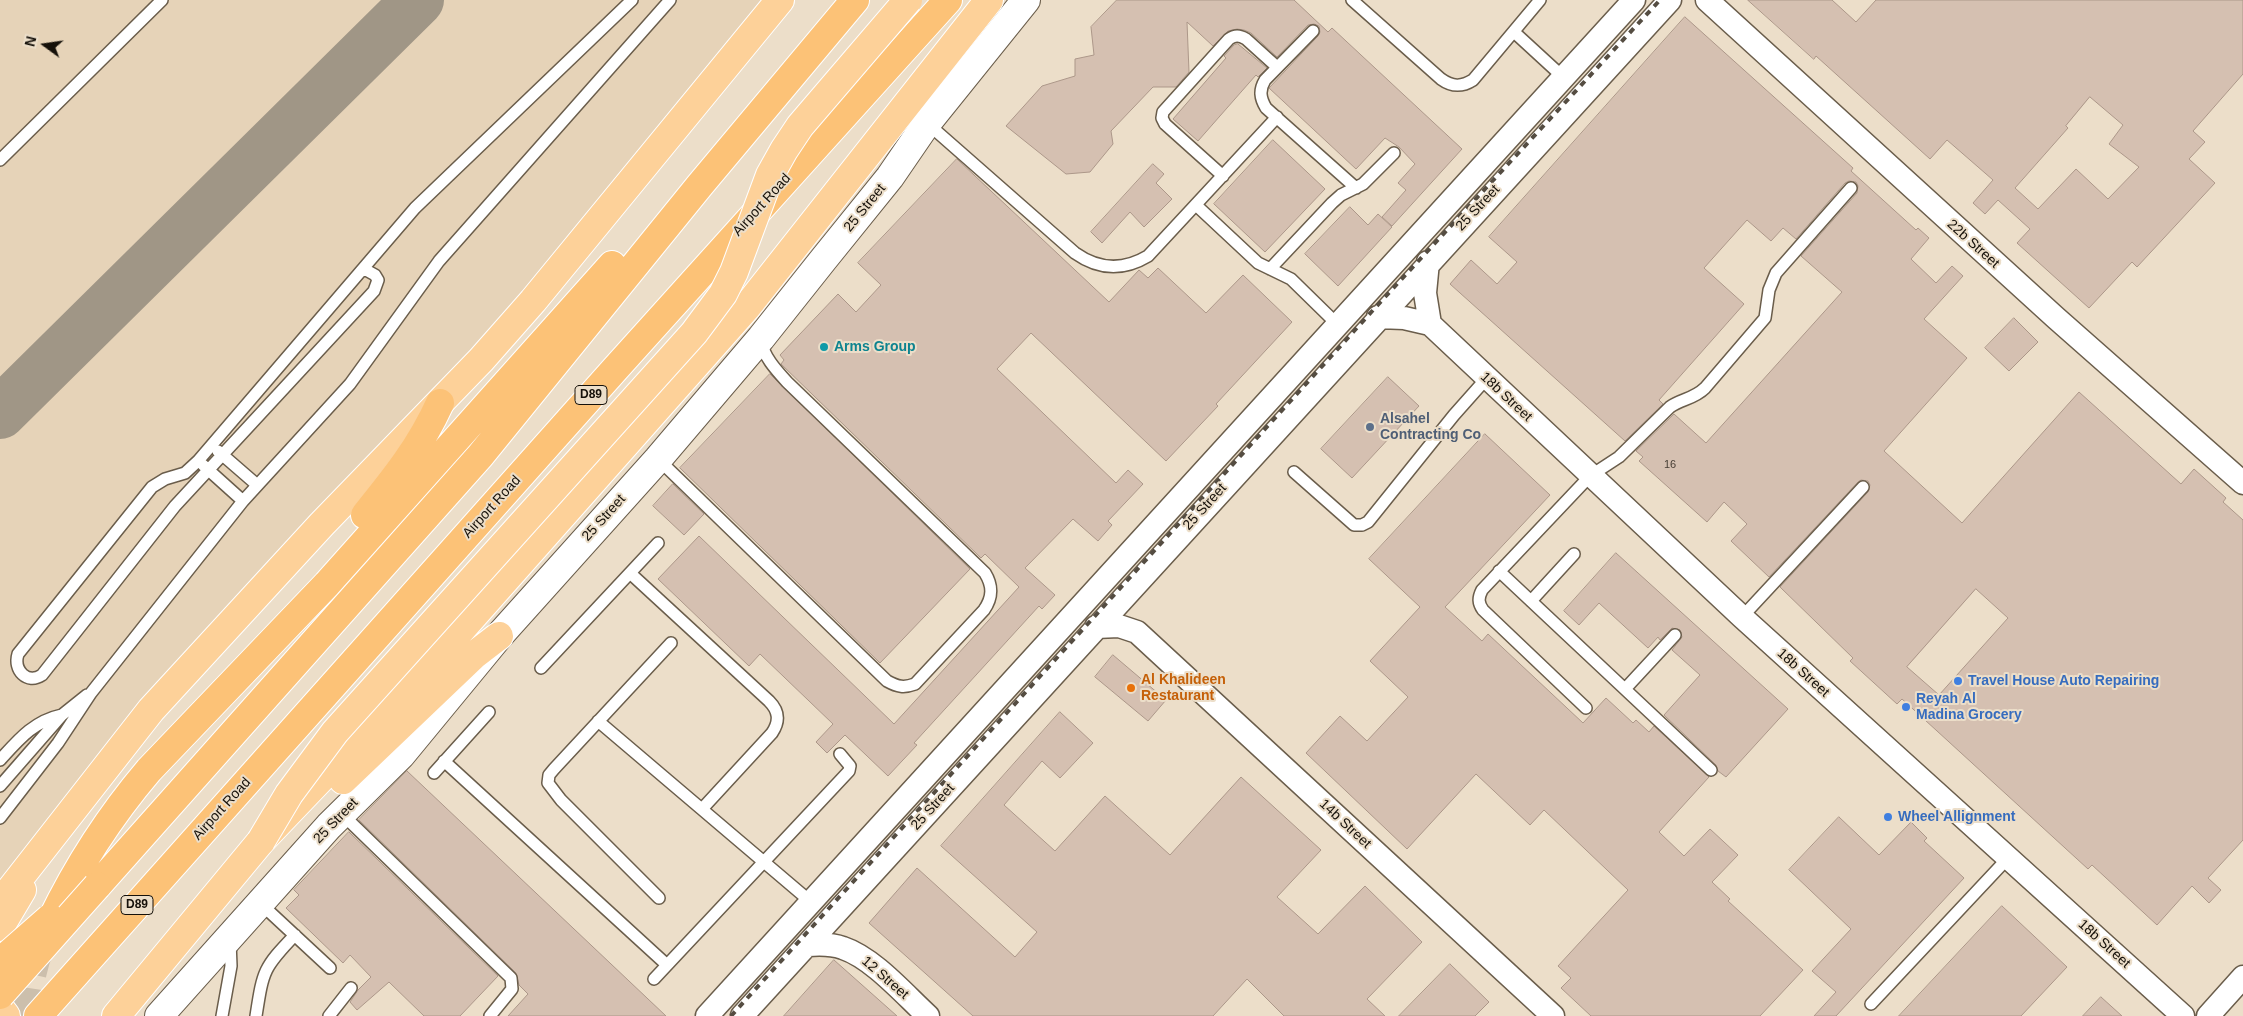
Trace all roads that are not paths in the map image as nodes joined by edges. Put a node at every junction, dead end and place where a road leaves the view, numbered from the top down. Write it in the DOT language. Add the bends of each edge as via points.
graph roads {
  1 [pos="162,0"];
  2 [pos="632,0"];
  3 [pos="670,0"];
  4 [pos="780,0"];
  5 [pos="855,0"];
  6 [pos="908,0"];
  7 [pos="948,0"];
  8 [pos="989,0"];
  9 [pos="1026,0"];
  10 [pos="1352,0"];
  11 [pos="1540,0"];
  12 [pos="1634,0"];
  13 [pos="1670,0"];
  14 [pos="1707,0"];
  15 [pos="1313,31"];
  16 [pos="1514,32"];
  17 [pos="1276,67"];
  18 [pos="1563,77"];
  19 [pos="1277,117"];
  20 [pos="927,123"];
  21 [pos="1394,153"];
  22 [pos="0,160"];
  23 [pos="1223,176"];
  24 [pos="700,185"];
  25 [pos="1356,188"];
  26 [pos="1851,188"];
  27 [pos="1197,206"];
  28 [pos="1428,262"];
  29 [pos="1270,269"];
  30 [pos="361,271"];
  31 [pos="1378,317"];
  32 [pos="1430,324"];
  33 [pos="1338,326"];
  34 [pos="761,338"];
  35 [pos="1486,379"];
  36 [pos="440,403"];
  37 [pos="212,446"];
  38 [pos="222,455"];
  39 [pos="658,459"];
  40 [pos="198,461"];
  41 [pos="208,470"];
  42 [pos="1294,472"];
  43 [pos="1590,476"];
  44 [pos="2243,483"];
  45 [pos="256,484"];
  46 [pos="1863,487"];
  47 [pos="243,500"];
  48 [pos="658,543"];
  49 [pos="1574,554"];
  50 [pos="1499,571"];
  51 [pos="630,573"];
  52 [pos="1132,588"];
  53 [pos="1531,601"];
  54 [pos="1742,617"];
  55 [pos="1096,627"];
  56 [pos="1137,632"];
  57 [pos="1675,635"];
  58 [pos="499,636"];
  59 [pos="671,643"];
  60 [pos="541,668"];
  61 [pos="1625,690"];
  62 [pos="91,693"];
  63 [pos="1586,708"];
  64 [pos="489,712"];
  65 [pos="202,713"];
  66 [pos="62,715"];
  67 [pos="598,721"];
  68 [pos="840,754"];
  69 [pos="0,760"];
  70 [pos="444,761"];
  71 [pos="1711,770"];
  72 [pos="434,773"];
  73 [pos="0,786"];
  74 [pos="81,801"];
  75 [pos="298,804"];
  76 [pos="702,808"];
  77 [pos="342,814"];
  78 [pos="0,818"];
  79 [pos="261,841"];
  80 [pos="2008,858"];
  81 [pos="764,862"];
  82 [pos="97,886"];
  83 [pos="659,898"];
  84 [pos="2,900"];
  85 [pos="811,902"];
  86 [pos="259,903"];
  87 [pos="51,922"];
  88 [pos="0,927"];
  89 [pos="295,935"];
  90 [pos="230,936"];
  91 [pos="808,945"];
  92 [pos="0,962"];
  93 [pos="667,965"];
  94 [pos="330,968"];
  95 [pos="2243,977"];
  96 [pos="654,979"];
  97 [pos="351,988"];
  98 [pos="0,995"];
  99 [pos="1871,1004"];
  100 [pos="0,1008"];
  101 [pos="124,1010"];
  102 [pos="6,1016"];
  103 [pos="38,1016"];
  104 [pos="159,1016"];
  105 [pos="222,1016"];
  106 [pos="256,1016"];
  107 [pos="329,1016"];
  108 [pos="490,1016"];
  109 [pos="707,1016"];
  110 [pos="742,1016"];
  111 [pos="928,1016"];
  112 [pos="1553,1016"];
  113 [pos="2183,1016"];
  114 [pos="2208,1016"];
  1 -- 22 [label="lane"];
  2 -- 30 [label="lane" via="429,194"];
  3 -- 45 [label="lane" via="439,261 350,384"];
  4 -- 36 [label="main road" via="532,301"];
  5 -- 24 [label="highway"];
  6 -- 79 [label="main road, bridge" via="800,126 784,150 760,201 734,272 723,294 699,327 335,732"];
  7 -- 103 [label="highway, Airport Road / D89"];
  8 -- 75 [label="main road" via="746,308 436,658"];
  9 -- 20 [label="street, 25 Street"];
  10 -- 16 [label="lane" via="1441,79 1454,85 1473,80"];
  11 -- 16 [label="lane"];
  12 -- 18 [label="street, 25 Street"];
  13 -- 28 [label="street, 25 Street"];
  14 -- 44 [label="street, 22b Street"];
  15 -- 17 [label="lane"];
  16 -- 18 [label="lane"];
  17 -- 19 [label="lane" via="1261,86 1260,94 1266,108"];
  17 -- 23 [label="lane" via="1246,39 1234,36 1163,112 1165,124"];
  18 -- 33 [label="street, 25 Street"];
  19 -- 23 [label="lane"];
  19 -- 25 [label="lane"];
  20 -- 27 [label="lane" via="1075,253 1098,266 1124,266 1148,256"];
  20 -- 34 [label="street, 25 Street" via="890,177"];
  21 -- 25 [label="lane"];
  23 -- 27 [label="lane"];
  24 -- 65 [label="highway" via="672,206 622,253 327,584"];
  24 -- 82 [label="highway" via="480,456"];
  25 -- 29 [label="lane" via="1332,202"];
  26 -- 43 [label="lane" via="1776,273 1769,290 1765,318 1705,388 1695,397 1670,407 1619,457"];
  27 -- 29 [label="lane" via="1258,263"];
  28 -- 31 [label="street, 25 Street"];
  28 -- 32 [label="street" via="1425,293"];
  29 -- 33 [label="lane" via="1291,279"];
  30 -- 37 [label="lane"];
  30 -- 38 [label="lane" via="375,275 378,280 374,290"];
  31 -- 32 [label="street"];
  31 -- 52 [label="street, 25 Street"];
  32 -- 35 [label="street, 18b Street"];
  33 -- 85 [label="street, 25 Street"];
  34 -- 39 [label="street, 25 Street"];
  34 -- 39 [label="lane" via="769,359 787,382 985,572 991,596 984,610 915,684 896,686 887,681"];
  35 -- 42 [label="lane" via="1368,522 1362,525 1354,525"];
  35 -- 43 [label="street, 18b Street"];
  36 -- 65 [label="highway" via="416,450 400,472 250,650"];
  36 -- 74 [label="main road" via="316,531 151,710"];
  37 -- 38 [label="lane"];
  37 -- 40 [label="lane"];
  38 -- 41 [label="lane"];
  38 -- 45 [label="lane"];
  39 -- 58 [label="street, 25 Street"];
  40 -- 41 [label="lane"];
  40 -- 41 [label="lane" via="185,473 152,487 18,654 16,667 20,672 30,678 42,675 175,506"];
  41 -- 47 [label="lane"];
  43 -- 50 [label="lane"];
  43 -- 54 [label="street, 18b Street"];
  45 -- 47 [label="lane"];
  46 -- 54 [label="lane"];
  47 -- 62 [label="lane"];
  48 -- 51 [label="lane"];
  49 -- 53 [label="lane"];
  50 -- 53 [label="lane"];
  50 -- 63 [label="lane" via="1482,590 1479,604"];
  51 -- 60 [label="lane"];
  51 -- 76 [label="lane" via="769,701 778,716 772,733"];
  52 -- 55 [label="street, 25 Street"];
  52 -- 56 [label="street"];
  53 -- 61 [label="lane"];
  54 -- 80 [label="street, 18b Street"];
  55 -- 56 [label="street, 14b Street" via="1119,626"];
  55 -- 91 [label="street, 25 Street"];
  56 -- 112 [label="street, 14b Street"];
  57 -- 61 [label="lane"];
  58 -- 75 [label="main road" via="473,656 350,775 322,794"];
  58 -- 77 [label="street, 25 Street" via="401,755"];
  59 -- 67 [label="lane"];
  61 -- 71 [label="lane"];
  62 -- 66 [label="lane"];
  62 -- 78 [label="lane" via="54,749"];
  64 -- 70 [label="lane"];
  65 -- 87 [label="highway" via="111,817 78,868"];
  66 -- 69 [label="lane" via="31,727"];
  66 -- 73 [label="lane"];
  67 -- 76 [label="lane"];
  67 -- 83 [label="lane" via="549,775 548,783"];
  68 -- 81 [label="lane" via="850,766 849,770"];
  70 -- 72 [label="lane"];
  70 -- 93 [label="lane"];
  74 -- 84 [label="main road"];
  74 -- 88 [label="main road"];
  75 -- 79 [label="main road"];
  76 -- 81 [label="lane"];
  77 -- 86 [label="street, 25 Street"];
  77 -- 108 [label="lane" via="511,978 512,989"];
  79 -- 101 [label="main road"];
  80 -- 99 [label="lane"];
  80 -- 113 [label="street, 18b Street"];
  81 -- 85 [label="lane"];
  81 -- 93 [label="lane"];
  82 -- 92 [label="highway, bridge" via="44,923"];
  82 -- 98 [label="highway, bridge"];
  85 -- 109 [label="street, 25 Street"];
  86 -- 89 [label="lane"];
  86 -- 90 [label="street, 25 Street"];
  89 -- 94 [label="lane"];
  89 -- 106 [label="lane" via="267,966"];
  90 -- 104 [label="street, 25 Street"];
  90 -- 105 [label="lane" via="231,966"];
  91 -- 110 [label="street, 25 Street"];
  91 -- 111 [label="street, 12 Street" via="842,947 857,954"];
  93 -- 96 [label="lane"];
  95 -- 114 [label="street"];
  97 -- 107 [label="lane"];
  100 -- 102 [label="main road"];
}
